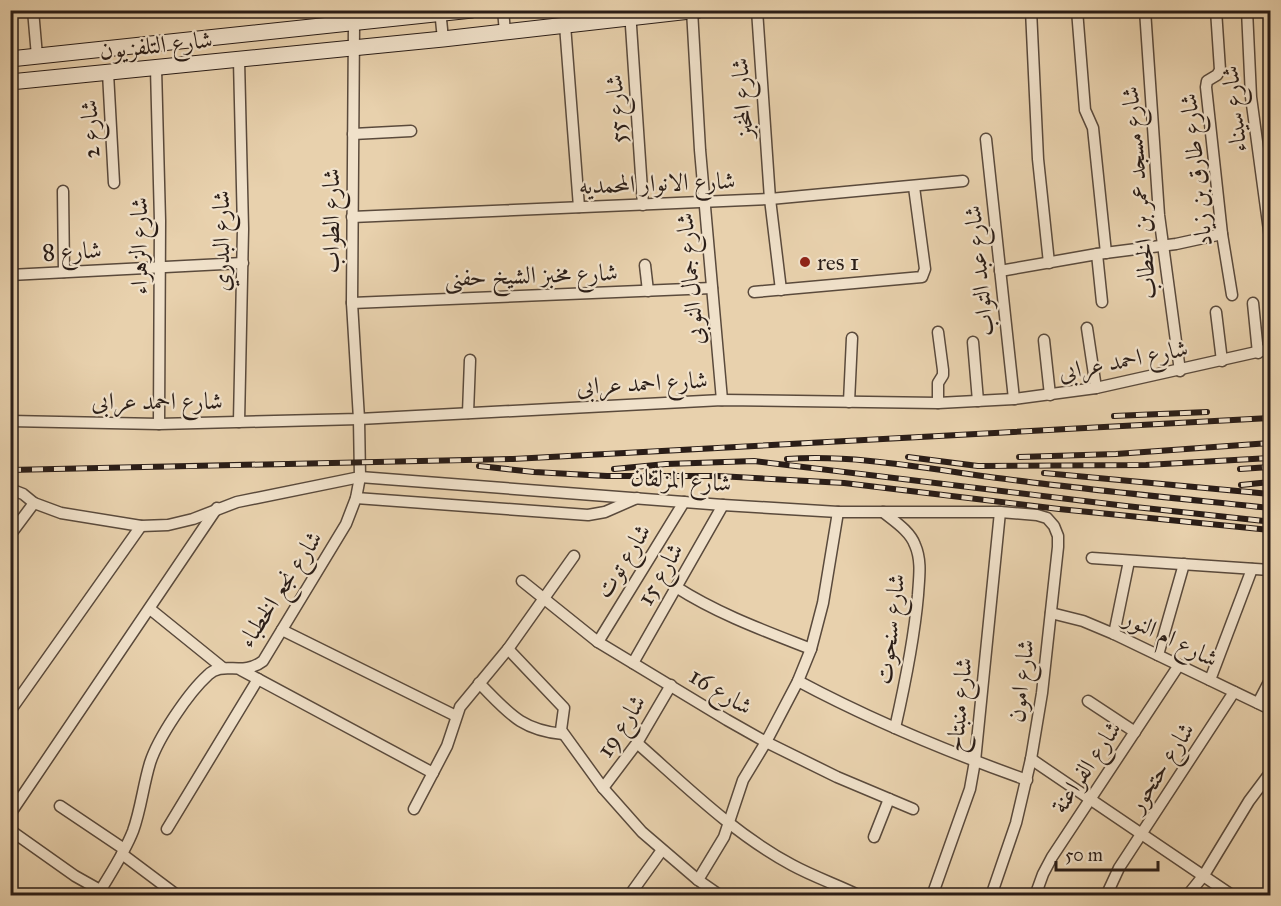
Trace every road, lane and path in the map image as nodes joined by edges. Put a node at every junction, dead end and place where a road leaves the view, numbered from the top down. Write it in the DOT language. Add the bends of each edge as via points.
graph roads {
  1 [pos="33,10"];
  2 [pos="472,10"];
  3 [pos="503,10"];
  4 [pos="699,10"];
  5 [pos="757,10"];
  6 [pos="1031,10"];
  7 [pos="1077,10"];
  8 [pos="1145,10"];
  9 [pos="1216,10"];
  10 [pos="1247,10"];
  11 [pos="692,11"];
  12 [pos="441,12"];
  13 [pos="630,14"];
  14 [pos="378,16"];
  15 [pos="354,24"];
  16 [pos="565,25"];
  17 [pos="505,32"];
  18 [pos="443,39"];
  19 [pos="354,49"];
  20 [pos="37,56"];
  21 [pos="10,59"];
  22 [pos="239,60"];
  23 [pos="156,68"];
  24 [pos="108,73"];
  25 [pos="10,82"];
  26 [pos="411,131"];
  27 [pos="353,134"];
  28 [pos="986,139"];
  29 [pos="963,181"];
  30 [pos="114,183"];
  31 [pos="914,187"];
  32 [pos="63,191"];
  33 [pos="770,199"];
  34 [pos="705,202"];
  35 [pos="643,205"];
  36 [pos="579,207"];
  37 [pos="1269,208"];
  38 [pos="352,217"];
  39 [pos="1222,234"];
  40 [pos="1270,238"];
  41 [pos="1163,246"];
  42 [pos="1102,254"];
  43 [pos="243,263"];
  44 [pos="1049,263"];
  45 [pos="645,265"];
  46 [pos="160,268"];
  47 [pos="1000,271"];
  48 [pos="64,272"];
  49 [pos="10,275"];
  50 [pos="712,288"];
  51 [pos="782,290"];
  52 [pos="648,291"];
  53 [pos="754,292"];
  54 [pos="1232,295"];
  55 [pos="1102,302"];
  56 [pos="352,303"];
  57 [pos="1253,303"];
  58 [pos="1216,312"];
  59 [pos="1087,328"];
  60 [pos="939,332"];
  61 [pos="852,338"];
  62 [pos="1044,340"];
  63 [pos="973,342"];
  64 [pos="1270,350"];
  65 [pos="1258,352"];
  66 [pos="470,360"];
  67 [pos="1221,361"];
  68 [pos="1180,371"];
  69 [pos="1096,388"];
  70 [pos="1050,395"];
  71 [pos="1014,399"];
  72 [pos="722,400"];
  73 [pos="978,401"];
  74 [pos="849,402"];
  75 [pos="938,403"];
  76 [pos="468,413"];
  77 [pos="359,419"];
  78 [pos="10,422"];
  79 [pos="239,422"];
  80 [pos="159,424"];
  81 [pos="360,477"];
  82 [pos="10,489"];
  83 [pos="356,498"];
  84 [pos="638,498"];
  85 [pos="684,502"];
  86 [pos="34,504"];
  87 [pos="723,505"];
  88 [pos="218,508"];
  89 [pos="838,512"];
  90 [pos="883,512"];
  91 [pos="1000,513"];
  92 [pos="141,526"];
  93 [pos="10,535"];
  94 [pos="574,556"];
  95 [pos="1092,558"];
  96 [pos="1129,561"];
  97 [pos="1184,564"];
  98 [pos="1252,569"];
  99 [pos="1270,570"];
  100 [pos="522,581"];
  101 [pos="676,587"];
  102 [pos="544,599"];
  103 [pos="150,609"];
  104 [pos="1051,613"];
  105 [pos="282,630"];
  106 [pos="1114,634"];
  107 [pos="598,642"];
  108 [pos="508,649"];
  109 [pos="811,650"];
  110 [pos="1158,655"];
  111 [pos="633,663"];
  112 [pos="1179,665"];
  113 [pos="223,668"];
  114 [pos="240,670"];
  115 [pos="258,679"];
  116 [pos="1210,680"];
  117 [pos="1270,680"];
  118 [pos="798,681"];
  119 [pos="479,683"];
  120 [pos="671,685"];
  121 [pos="1234,692"];
  122 [pos="1088,701"];
  123 [pos="1258,703"];
  124 [pos="1270,709"];
  125 [pos="10,711"];
  126 [pos="456,716"];
  127 [pos="895,728"];
  128 [pos="1135,732"];
  129 [pos="563,734"];
  130 [pos="766,742"];
  131 [pos="637,743"];
  132 [pos="1031,759"];
  133 [pos="975,761"];
  134 [pos="433,773"];
  135 [pos="1270,773"];
  136 [pos="1027,780"];
  137 [pos="603,788"];
  138 [pos="1091,798"];
  139 [pos="889,799"];
  140 [pos="60,806"];
  141 [pos="414,809"];
  142 [pos="914,809"];
  143 [pos="10,814"];
  144 [pos="729,823"];
  145 [pos="166,829"];
  146 [pos="10,830"];
  147 [pos="1143,834"];
  148 [pos="874,837"];
  149 [pos="662,850"];
  150 [pos="123,852"];
  151 [pos="1204,875"];
  152 [pos="699,880"];
  153 [pos="99,893"];
  154 [pos="855,895"];
  155 [pos="178,896"];
  156 [pos="629,896"];
  157 [pos="721,896"];
  158 [pos="932,896"];
  159 [pos="991,896"];
  160 [pos="1035,896"];
  161 [pos="1106,896"];
  162 [pos="1187,896"];
  163 [pos="1233,896"];
  1 -- 20 [label="street"];
  2 -- 12 [label="main road, شارع التلفزيون"];
  3 -- 17 [label="street"];
  4 -- 11 [label="main road, شارع التلفزيون"];
  5 -- 33 [label="street, شارع المخبز"];
  6 -- 44 [label="street" via="1038,159"];
  7 -- 42 [label="street"];
  8 -- 41 [label="street, شارع مسجد عمر بن الخطاب"];
  9 -- 39 [label="street, شارع طارق بن زياد" via="1220,70 1206,84"];
  10 -- 37 [label="street, شارع سيناء" via="1251,97"];
  11 -- 13 [label="main road, شارع التلفزيون"];
  11 -- 34 [label="street, شارع جمال النوبى"];
  12 -- 14 [label="main road, شارع التلفزيون"];
  12 -- 18 [label="street"];
  13 -- 16 [label="main road, شارع التلفزيون"];
  13 -- 35 [label="street, شارع 55"];
  14 -- 15 [label="main road, شارع التلفزيون"];
  15 -- 19 [label="street, شارع الطواب"];
  15 -- 20 [label="main road, شارع التلفزيون"];
  16 -- 17 [label="main road, شارع التلفزيون"];
  16 -- 36 [label="street"];
  17 -- 18 [label="main road, شارع التلفزيون"];
  18 -- 19 [label="main road, شارع التلفزيون"];
  19 -- 22 [label="main road, شارع التلفزيون"];
  19 -- 27 [label="street, شارع الطواب"];
  20 -- 21 [label="main road, شارع التلفزيون"];
  22 -- 23 [label="main road, شارع التلفزيون"];
  22 -- 43 [label="street, شارع البدري"];
  23 -- 24 [label="main road, شارع التلفزيون"];
  23 -- 46 [label="street, شارع الزهراء"];
  24 -- 25 [label="main road, شارع التلفزيون"];
  24 -- 30 [label="street, شارع 2"];
  26 -- 27 [label="street"];
  27 -- 38 [label="street, شارع الطواب"];
  28 -- 47 [label="street, شارع عبد التواب"];
  29 -- 31 [label="street, شارع الانوار المحمديه"];
  31 -- 33 [label="street, شارع الانوار المحمديه"];
  31 -- 51 [label="street" via="925,269 922,277"];
  32 -- 48 [label="street"];
  33 -- 34 [label="street, شارع الانوار المحمديه"];
  33 -- 51 [label="street, شارع المخبز"];
  34 -- 35 [label="street, شارع الانوار المحمديه"];
  34 -- 50 [label="street, شارع جمال النوبى"];
  35 -- 36 [label="street, شارع الانوار المحمديه"];
  36 -- 38 [label="street, شارع الانوار المحمديه"];
  37 -- 40 [label="street, شارع سيناء"];
  38 -- 56 [label="street, شارع الطواب"];
  39 -- 41 [label="street"];
  39 -- 54 [label="street, شارع طارق بن زياد"];
  41 -- 42 [label="street"];
  41 -- 68 [label="street, شارع مسجد عمر بن الخطاب"];
  42 -- 44 [label="street"];
  42 -- 55 [label="street"];
  43 -- 46 [label="street, شارع 8"];
  43 -- 79 [label="street, شارع البدري"];
  44 -- 47 [label="street"];
  45 -- 52 [label="street"];
  46 -- 48 [label="street, شارع 8"];
  46 -- 80 [label="street, شارع الزهراء"];
  47 -- 71 [label="street, شارع عبد التواب"];
  48 -- 49 [label="street, شارع 8"];
  50 -- 52 [label="street, شارع مخبز الشيخ حفنى"];
  50 -- 72 [label="street, شارع جمال النوبى"];
  51 -- 53 [label="street"];
  52 -- 56 [label="street, شارع مخبز الشيخ حفنى"];
  56 -- 77 [label="street, شارع الطواب"];
  57 -- 65 [label="street"];
  58 -- 67 [label="street"];
  59 -- 69 [label="street"];
  60 -- 75 [label="street" via="943,375 938,383"];
  61 -- 74 [label="street"];
  62 -- 70 [label="street"];
  63 -- 73 [label="street"];
  64 -- 65 [label="street, شارع احمد عرابى"];
  65 -- 67 [label="street, شارع احمد عرابى"];
  66 -- 76 [label="street"];
  67 -- 68 [label="street, شارع احمد عرابى"];
  68 -- 69 [label="street, شارع احمد عرابى"];
  69 -- 70 [label="street, شارع احمد عرابى"];
  70 -- 71 [label="street, شارع احمد عرابى"];
  71 -- 73 [label="street, شارع احمد عرابى"];
  72 -- 74 [label="street, شارع احمد عرابى"];
  72 -- 76 [label="street, شارع احمد عرابى"];
  73 -- 75 [label="street, شارع احمد عرابى"];
  74 -- 75 [label="street, شارع احمد عرابى"];
  76 -- 77 [label="street, شارع احمد عرابى"];
  77 -- 79 [label="street, شارع احمد عرابى"];
  77 -- 81 [label="street, شارع نجع الخطباء"];
  78 -- 80 [label="street, شارع احمد عرابى"];
  79 -- 80 [label="street, شارع احمد عرابى"];
  81 -- 83 [label="street, شارع نجع الخطباء"];
  81 -- 84 [label="street, شارع المزلقان"];
  81 -- 88 [label="street, شارع المزلقان"];
  82 -- 86 [label="street, شارع المزلقان"];
  83 -- 84 [label="street" via="588,514 605,512"];
  83 -- 105 [label="street, شارع نجع الخطباء" via="332,550"];
  84 -- 85 [label="street, شارع المزلقان"];
  85 -- 87 [label="street, شارع المزلقان"];
  85 -- 107 [label="street, شارع توت"];
  86 -- 92 [label="street, شارع المزلقان" via="61,513"];
  86 -- 93 [label="street"];
  87 -- 89 [label="street, شارع المزلقان"];
  87 -- 101 [label="street, شارع 15"];
  88 -- 92 [label="street, شارع المزلقان" via="168,525"];
  88 -- 103 [label="street"];
  89 -- 90 [label="street, شارع المزلقان"];
  89 -- 109 [label="street"];
  90 -- 91 [label="street, شارع المزلقان"];
  90 -- 127 [label="street, شارع سنحوت" via="914,542 919,558 911,653"];
  91 -- 104 [label="street, شارع امون" via="1037,515 1054,526 1058,547"];
  91 -- 133 [label="street, شارع منبتاح"];
  92 -- 125 [label="street"];
  94 -- 102 [label="street"];
  95 -- 96 [label="street"];
  96 -- 97 [label="street"];
  96 -- 106 [label="street"];
  97 -- 98 [label="street"];
  97 -- 110 [label="street"];
  98 -- 99 [label="street"];
  98 -- 116 [label="street"];
  100 -- 102 [label="street, شارع 16"];
  101 -- 109 [label="street" via="721,613"];
  101 -- 111 [label="street, شارع 15"];
  102 -- 107 [label="street, شارع 16"];
  102 -- 108 [label="street"];
  103 -- 113 [label="street"];
  103 -- 143 [label="street"];
  104 -- 106 [label="street, شارع ام النور"];
  104 -- 132 [label="street, شارع امون"];
  105 -- 114 [label="street, شارع نجع الخطباء" via="263,661"];
  105 -- 126 [label="street"];
  106 -- 110 [label="street, شارع ام النور"];
  107 -- 111 [label="street, شارع 16"];
  108 -- 119 [label="street"];
  108 -- 129 [label="street" via="564,708"];
  109 -- 118 [label="street"];
  110 -- 112 [label="street, شارع ام النور"];
  111 -- 120 [label="street, شارع 16"];
  112 -- 116 [label="street, شارع ام النور"];
  112 -- 128 [label="street, شارع الفراعنة"];
  113 -- 114 [label="street, شارع نجع الخطباء"];
  113 -- 150 [label="street, شارع نجع الخطباء" via="206,676 162,737 150,762 139,810"];
  114 -- 115 [label="street"];
  115 -- 134 [label="street"];
  115 -- 145 [label="street"];
  116 -- 121 [label="street, شارع ام النور"];
  117 -- 123 [label="street"];
  118 -- 127 [label="street"];
  118 -- 130 [label="street"];
  119 -- 126 [label="street"];
  119 -- 129 [label="street" via="523,724 542,732"];
  120 -- 130 [label="street, شارع 16"];
  120 -- 131 [label="street, شارع 19"];
  121 -- 123 [label="street, شارع ام النور"];
  121 -- 147 [label="street, شارع حتحور"];
  122 -- 128 [label="street"];
  123 -- 124 [label="street, شارع ام النور"];
  126 -- 134 [label="street"];
  127 -- 133 [label="street"];
  128 -- 138 [label="street, شارع الفراعنة"];
  129 -- 137 [label="street"];
  130 -- 139 [label="street, شارع 16"];
  130 -- 144 [label="street" via="743,780"];
  131 -- 137 [label="street, شارع 19"];
  131 -- 144 [label="street"];
  132 -- 136 [label="street, شارع امون"];
  132 -- 138 [label="street"];
  133 -- 136 [label="street"];
  133 -- 158 [label="street, شارع منبتاح" via="970,789"];
  134 -- 141 [label="street"];
  135 -- 151 [label="street"];
  136 -- 159 [label="street, شارع امون"];
  137 -- 149 [label="street"];
  138 -- 147 [label="street"];
  138 -- 160 [label="street, شارع الفراعنة" via="1052,857"];
  139 -- 142 [label="street, شارع 16"];
  139 -- 148 [label="street"];
  140 -- 150 [label="street"];
  144 -- 152 [label="street"];
  144 -- 154 [label="street" via="792,865"];
  146 -- 153 [label="street"];
  147 -- 151 [label="street"];
  147 -- 161 [label="street, شارع حتحور" via="1119,868"];
  149 -- 152 [label="street"];
  149 -- 156 [label="street"];
  150 -- 153 [label="street, شارع نجع الخطباء"];
  150 -- 155 [label="street"];
  151 -- 162 [label="street"];
  151 -- 163 [label="street"];
  152 -- 157 [label="street"];
}
